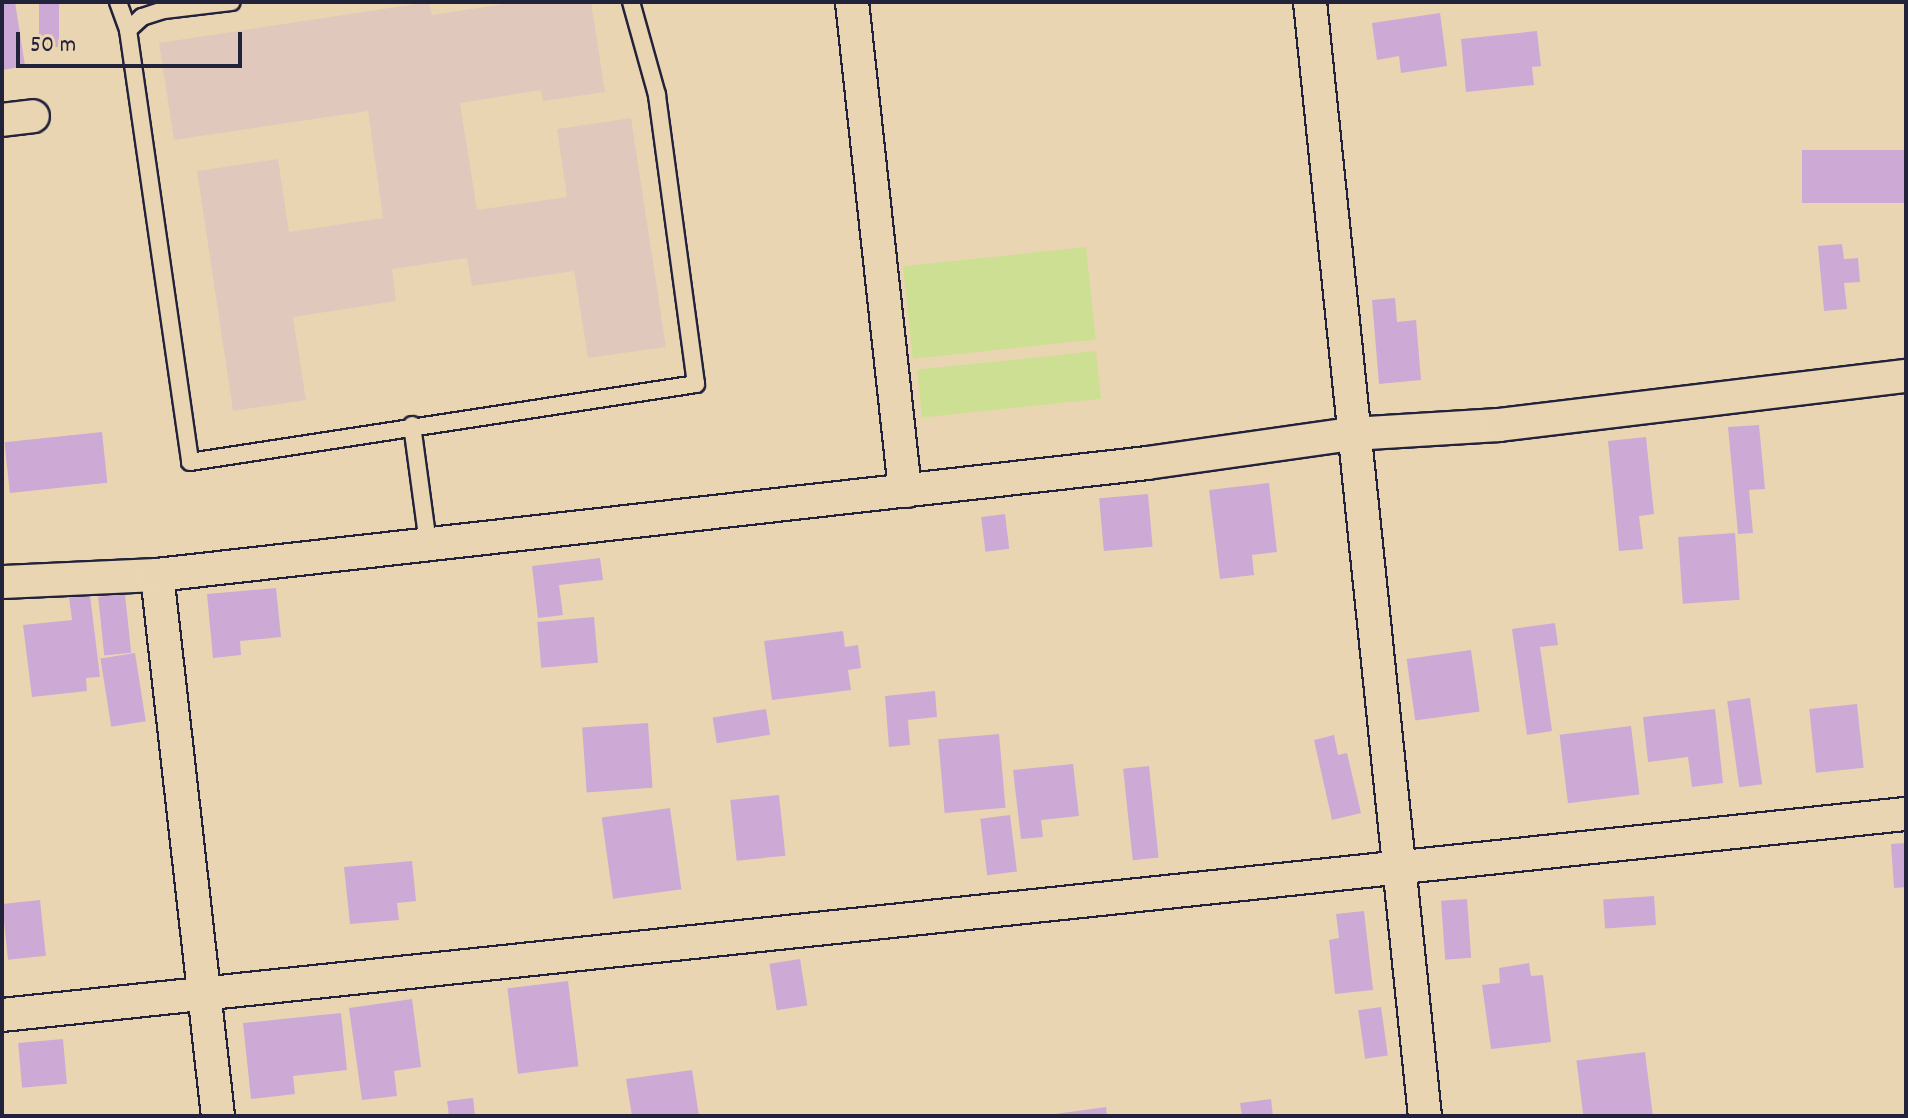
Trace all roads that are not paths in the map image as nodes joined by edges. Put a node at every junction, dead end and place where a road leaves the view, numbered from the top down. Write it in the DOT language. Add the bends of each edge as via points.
graph roads {
  1 [pos="118,2"];
  2 [pos="232,2"];
  3 [pos="631,2"];
  4 [pos="852,2"];
  5 [pos="1310,2"];
  6 [pos="1321,2"];
  7 [pos="128,30"];
  8 [pos="1906,376"];
  9 [pos="412,425"];
  10 [pos="1352,434"];
  11 [pos="905,491"];
  12 [pos="428,543"];
  13 [pos="157,575"];
  14 [pos="2,582"];
  15 [pos="1906,814"];
  16 [pos="1399,869"];
  17 [pos="205,995"];
  18 [pos="2,1015"];
  19 [pos="218,1116"];
  20 [pos="1425,1116"];
  1 -- 7 [label="lane"];
  2 -- 7 [label="lane" via="153,13"];
  3 -- 9 [label="lane" via="657,95 696,384"];
  4 -- 11 [label="street"];
  5 -- 6 [label="street"];
  5 -- 10 [label="street"];
  7 -- 9 [label="lane" via="190,462"];
  8 -- 10 [label="street" via="1499,425"];
  9 -- 12 [label="lane"];
  10 -- 11 [label="street"];
  10 -- 16 [label="street"];
  11 -- 12 [label="street"];
  12 -- 13 [label="street"];
  13 -- 14 [label="street"];
  13 -- 17 [label="street"];
  15 -- 16 [label="street"];
  16 -- 17 [label="street"];
  16 -- 20 [label="street"];
  17 -- 18 [label="street"];
  17 -- 19 [label="street"];
}
